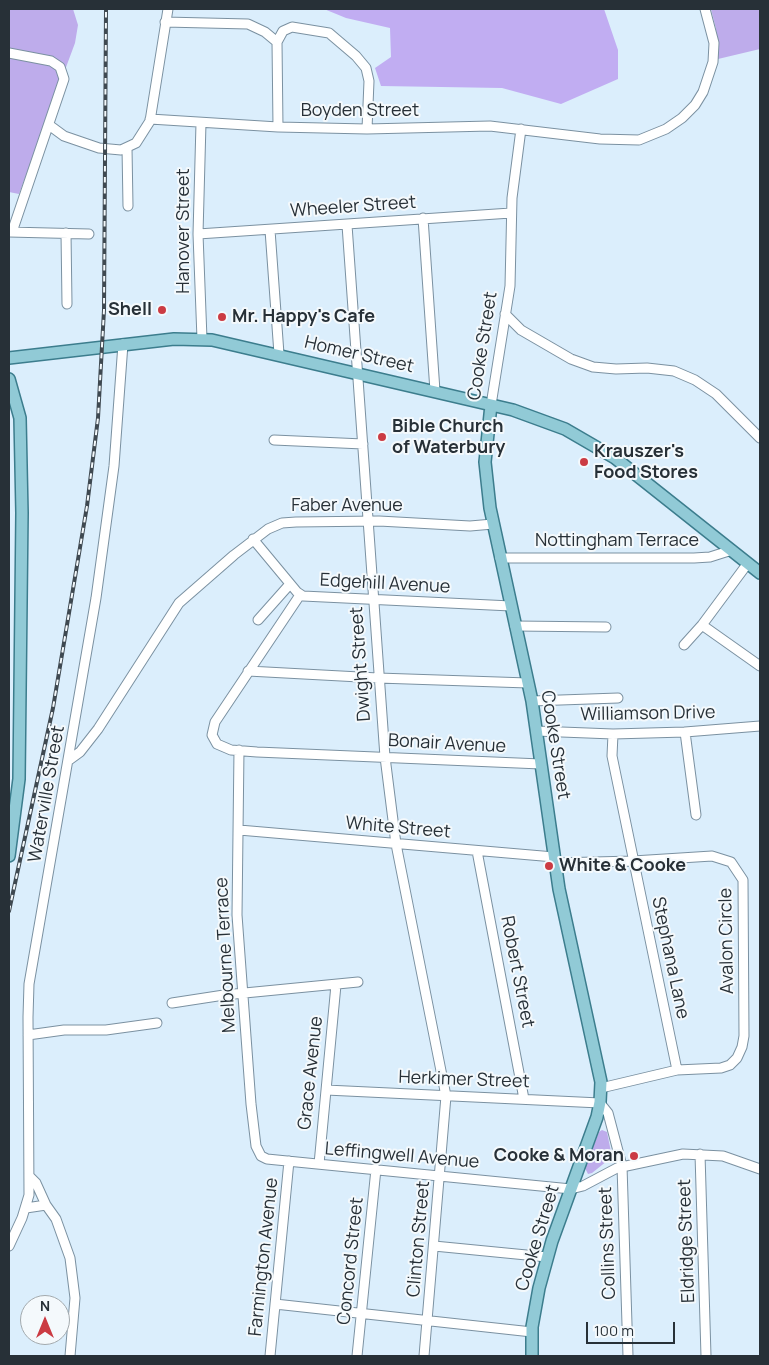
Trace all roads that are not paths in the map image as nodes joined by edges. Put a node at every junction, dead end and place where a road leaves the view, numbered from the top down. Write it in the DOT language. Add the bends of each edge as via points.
graph roads {
  1 [pos="168,9"];
  2 [pos="705,9"];
  3 [pos="165,22"];
  4 [pos="278,42"];
  5 [pos="9,53"];
  6 [pos="150,119"];
  7 [pos="201,123"];
  8 [pos="49,125"];
  9 [pos="278,127"];
  10 [pos="367,129"];
  11 [pos="521,129"];
  12 [pos="127,148"];
  13 [pos="128,206"];
  14 [pos="512,213"];
  15 [pos="423,218"];
  16 [pos="347,225"];
  17 [pos="270,230"];
  18 [pos="10,232"];
  19 [pos="66,233"];
  20 [pos="89,234"];
  21 [pos="198,234"];
  22 [pos="67,304"];
  23 [pos="506,314"];
  24 [pos="202,339"];
  25 [pos="124,344"];
  26 [pos="279,354"];
  27 [pos="9,358"];
  28 [pos="357,372"];
  29 [pos="9,379"];
  30 [pos="435,391"];
  31 [pos="491,405"];
  32 [pos="760,438"];
  33 [pos="274,440"];
  34 [pos="363,444"];
  35 [pos="368,521"];
  36 [pos="493,524"];
  37 [pos="253,539"];
  38 [pos="732,550"];
  39 [pos="500,558"];
  40 [pos="748,563"];
  41 [pos="760,573"];
  42 [pos="290,584"];
  43 [pos="300,595"];
  44 [pos="372,600"];
  45 [pos="511,606"];
  46 [pos="258,620"];
  47 [pos="702,625"];
  48 [pos="516,626"];
  49 [pos="606,627"];
  50 [pos="684,645"];
  51 [pos="760,666"];
  52 [pos="248,671"];
  53 [pos="378,678"];
  54 [pos="528,683"];
  55 [pos="618,698"];
  56 [pos="532,701"];
  57 [pos="760,726"];
  58 [pos="75,729"];
  59 [pos="536,730"];
  60 [pos="760,731"];
  61 [pos="685,732"];
  62 [pos="613,734"];
  63 [pos="92,736"];
  64 [pos="239,750"];
  65 [pos="385,757"];
  66 [pos="69,760"];
  67 [pos="541,764"];
  68 [pos="696,815"];
  69 [pos="239,830"];
  70 [pos="396,844"];
  71 [pos="477,851"];
  72 [pos="9,856"];
  73 [pos="554,860"];
  74 [pos="633,861"];
  75 [pos="358,982"];
  76 [pos="336,985"];
  77 [pos="242,994"];
  78 [pos="172,1003"];
  79 [pos="158,1023"];
  80 [pos="28,1035"];
  81 [pos="677,1070"];
  82 [pos="601,1088"];
  83 [pos="326,1090"];
  84 [pos="446,1096"];
  85 [pos="524,1099"];
  86 [pos="600,1103"];
  87 [pos="700,1154"];
  88 [pos="261,1156"];
  89 [pos="290,1162"];
  90 [pos="319,1164"];
  91 [pos="622,1166"];
  92 [pos="760,1169"];
  93 [pos="376,1170"];
  94 [pos="441,1176"];
  95 [pos="30,1178"];
  96 [pos="571,1189"];
  97 [pos="46,1205"];
  98 [pos="26,1208"];
  99 [pos="9,1246"];
  100 [pos="434,1246"];
  101 [pos="547,1257"];
  102 [pos="275,1304"];
  103 [pos="362,1315"];
  104 [pos="428,1321"];
  105 [pos="532,1332"];
  106 [pos="70,1356"];
  107 [pos="270,1356"];
  108 [pos="358,1356"];
  109 [pos="424,1356"];
  110 [pos="532,1356"];
  111 [pos="628,1356"];
  112 [pos="706,1356"];
  1 -- 3 [label="street"];
  2 -- 11 [label="street, Boyden Street" via="714,43 710,76 695,105 666,129 639,140 626,141"];
  3 -- 4 [label="street" via="248,24"];
  3 -- 6 [label="street"];
  4 -- 9 [label="street"];
  4 -- 10 [label="street" via="283,31 292,27 307,28 329,33 356,56 366,68 369,81"];
  5 -- 8 [label="street" via="43,58 62,70 63,86"];
  6 -- 7 [label="street, Boyden Street"];
  6 -- 12 [label="street" via="138,140"];
  7 -- 9 [label="street, Boyden Street"];
  7 -- 21 [label="street, Hanover Street"];
  8 -- 12 [label="street" via="61,135 88,145 111,150"];
  8 -- 18 [label="street"];
  9 -- 10 [label="street, Boyden Street"];
  10 -- 11 [label="street, Boyden Street" via="490,126"];
  11 -- 14 [label="street, Cooke Street"];
  12 -- 13 [label="street"];
  14 -- 15 [label="street, Wheeler Street"];
  14 -- 23 [label="street, Cooke Street"];
  15 -- 16 [label="street, Wheeler Street"];
  15 -- 30 [label="street"];
  16 -- 17 [label="street, Wheeler Street"];
  16 -- 28 [label="street, Dwight Street"];
  17 -- 21 [label="street, Wheeler Street"];
  17 -- 26 [label="street"];
  18 -- 19 [label="street"];
  19 -- 20 [label="street"];
  19 -- 22 [label="street"];
  21 -- 24 [label="street, Hanover Street"];
  23 -- 31 [label="street, Cooke Street"];
  23 -- 32 [label="street" via="521,330 571,359 594,367 674,371 696,380 716,394"];
  24 -- 25 [label="main road, Homer Street"];
  24 -- 26 [label="main road, Homer Street"];
  25 -- 27 [label="main road, Homer Street"];
  25 -- 58 [label="street, Waterville Street" via="112,475"];
  26 -- 28 [label="main road, Homer Street"];
  28 -- 30 [label="main road, Homer Street"];
  28 -- 34 [label="street, Dwight Street"];
  29 -- 72 [label="main road" via="20,418 22,513 19,779"];
  30 -- 31 [label="main road, Homer Street"];
  31 -- 36 [label="main road, Cooke Street" via="485,462"];
  31 -- 38 [label="main road, Homer Street" via="554,424 595,445 637,474"];
  33 -- 34 [label="street"];
  34 -- 35 [label="street, Dwight Street"];
  35 -- 36 [label="street, Faber Avenue" via="470,526"];
  35 -- 37 [label="street, Faber Avenue" via="285,522"];
  35 -- 44 [label="street, Dwight Street"];
  36 -- 39 [label="main road, Cooke Street"];
  37 -- 42 [label="street, Edgehill Avenue"];
  37 -- 63 [label="street, Faber Avenue" via="179,603"];
  38 -- 39 [label="street, Nottingham Terrace" via="694,558"];
  38 -- 40 [label="main road, Homer Street"];
  39 -- 45 [label="main road, Cooke Street"];
  40 -- 41 [label="main road, Homer Street"];
  40 -- 47 [label="street"];
  42 -- 43 [label="street, Edgehill Avenue"];
  42 -- 46 [label="street"];
  43 -- 44 [label="street, Edgehill Avenue"];
  43 -- 52 [label="street"];
  44 -- 45 [label="street, Edgehill Avenue"];
  44 -- 53 [label="street, Dwight Street"];
  45 -- 48 [label="main road, Cooke Street"];
  47 -- 50 [label="street"];
  47 -- 51 [label="street"];
  48 -- 49 [label="street"];
  48 -- 54 [label="main road, Cooke Street"];
  52 -- 53 [label="street"];
  52 -- 64 [label="street, Bonair Avenue" via="212,732 217,744"];
  53 -- 54 [label="street"];
  53 -- 65 [label="street, Dwight Street"];
  54 -- 56 [label="main road, Cooke Street"];
  55 -- 56 [label="street"];
  56 -- 59 [label="main road, Cooke Street"];
  57 -- 60 [label="street"];
  57 -- 61 [label="street, Williamson Drive"];
  58 -- 63 [label="street"];
  58 -- 66 [label="street, Waterville Street"];
  59 -- 62 [label="street, Williamson Drive"];
  59 -- 67 [label="main road, Cooke Street"];
  61 -- 62 [label="street, Williamson Drive"];
  61 -- 68 [label="street"];
  62 -- 74 [label="street, Stephana Lane" via="612,756"];
  63 -- 66 [label="street, Faber Avenue"];
  64 -- 65 [label="street, Bonair Avenue"];
  64 -- 69 [label="street, Melbourne Terrace"];
  65 -- 67 [label="street, Bonair Avenue"];
  65 -- 70 [label="street, Dwight Street"];
  66 -- 80 [label="street, Waterville Street" via="31,975"];
  67 -- 73 [label="main road, Cooke Street"];
  69 -- 70 [label="street, White Street"];
  69 -- 77 [label="street, Melbourne Terrace" via="237,915"];
  70 -- 71 [label="street, White Street"];
  70 -- 84 [label="street, Dwight Street"];
  71 -- 73 [label="street, White Street"];
  71 -- 85 [label="street, Robert Street"];
  73 -- 74 [label="street, Avalon Circle"];
  73 -- 82 [label="main road, Cooke Street"];
  74 -- 81 [label="street, Stephana Lane"];
  74 -- 81 [label="street, Avalon Circle" via="712,856 732,862 743,880 742,1048 730,1065"];
  75 -- 76 [label="street"];
  76 -- 77 [label="street"];
  76 -- 83 [label="street, Grace Avenue"];
  77 -- 78 [label="street"];
  77 -- 88 [label="street, Melbourne Terrace" via="252,1117 256,1146"];
  79 -- 80 [label="street"];
  80 -- 95 [label="street, Waterville Street"];
  81 -- 82 [label="street, Avalon Circle"];
  82 -- 86 [label="main road, Cooke Street"];
  83 -- 84 [label="street, Herkimer Street"];
  83 -- 90 [label="street, Grace Avenue"];
  84 -- 85 [label="street, Herkimer Street"];
  84 -- 94 [label="street, Clinton Street"];
  85 -- 86 [label="street, Herkimer Street"];
  86 -- 91 [label="street, Collins Street" via="608,1113"];
  86 -- 96 [label="main road, Cooke Street"];
  87 -- 91 [label="street"];
  87 -- 92 [label="street" via="731,1158"];
  87 -- 112 [label="street, Eldridge Street"];
  88 -- 89 [label="street, Leffingwell Avenue"];
  89 -- 90 [label="street, Leffingwell Avenue"];
  89 -- 102 [label="street, Farmington Avenue"];
  90 -- 93 [label="street, Leffingwell Avenue"];
  91 -- 96 [label="street" via="580,1188"];
  91 -- 111 [label="street, Collins Street"];
  93 -- 94 [label="street, Leffingwell Avenue"];
  93 -- 103 [label="street, Concord Street"];
  94 -- 96 [label="street, Leffingwell Avenue"];
  94 -- 100 [label="street, Clinton Street"];
  95 -- 97 [label="street" via="36,1183"];
  95 -- 98 [label="street, Waterville Street"];
  96 -- 101 [label="main road, Cooke Street"];
  97 -- 98 [label="street"];
  97 -- 106 [label="street" via="60,1229 73,1274 75,1298"];
  98 -- 99 [label="street, Waterville Street"];
  100 -- 101 [label="street"];
  100 -- 104 [label="street, Clinton Street"];
  101 -- 105 [label="main road, Cooke Street"];
  102 -- 103 [label="street"];
  102 -- 107 [label="street, Farmington Avenue"];
  103 -- 104 [label="street"];
  103 -- 108 [label="street, Concord Street"];
  104 -- 105 [label="street"];
  104 -- 109 [label="street, Clinton Street"];
  105 -- 110 [label="main road, Cooke Street"];
}
